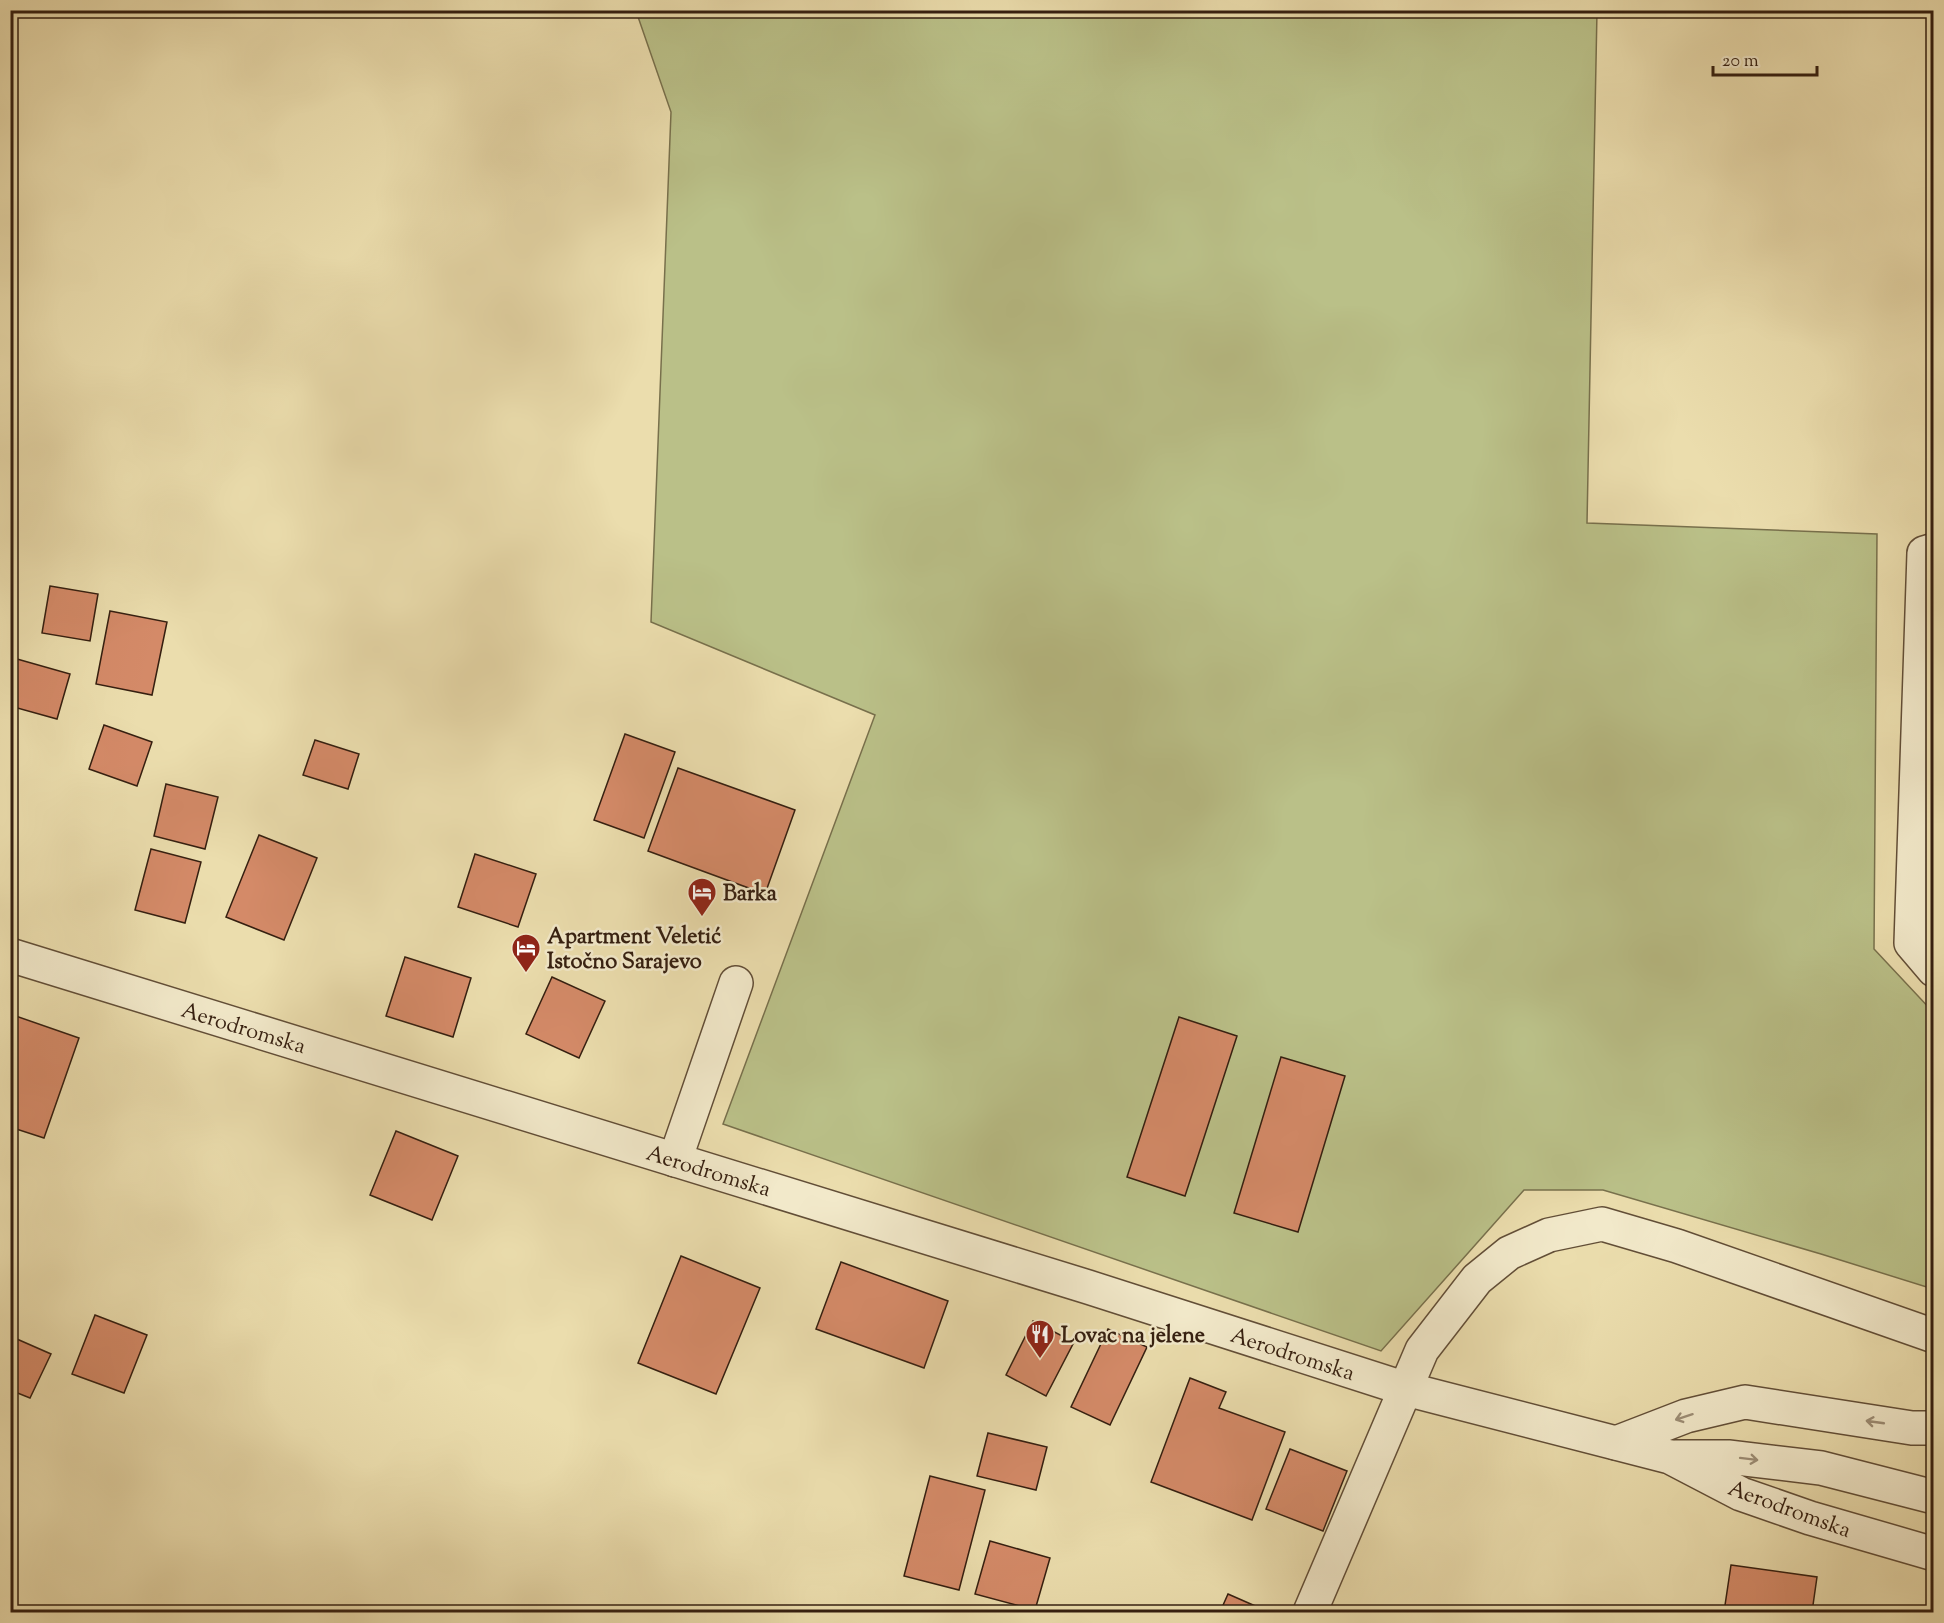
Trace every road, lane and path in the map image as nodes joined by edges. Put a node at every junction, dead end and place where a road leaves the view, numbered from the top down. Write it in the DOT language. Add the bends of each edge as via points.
graph roads {
  1 [pos="1934,550"];
  2 [pos="10,955"];
  3 [pos="1934,970"];
  4 [pos="736,983"];
  5 [pos="675,1160"];
  6 [pos="1934,1336"];
  7 [pos="1406,1389"];
  8 [pos="1934,1428"];
  9 [pos="1616,1443"];
  10 [pos="1670,1457"];
  11 [pos="1934,1497"];
  12 [pos="1934,1554"];
  13 [pos="1310,1612"];
  1 -- 3 [label="street" via="1924,553 1911,944"];
  2 -- 5 [label="street, Aerodromska"];
  4 -- 5 [label="street"];
  5 -- 7 [label="street, Aerodromska"];
  6 -- 7 [label="street" via="1677,1246 1602,1224 1549,1235 1519,1248 1477,1279 1422,1350"];
  7 -- 9 [label="street, Aerodromska"];
  7 -- 13 [label="street"];
  8 -- 9 [label="street, one-way" via="1745,1402 1686,1416"];
  9 -- 10 [label="street, Aerodromska"];
  10 -- 11 [label="street, one-way" via="1728,1456 1821,1468"];
  10 -- 12 [label="street, Aerodromska" via="1741,1494"];
}
